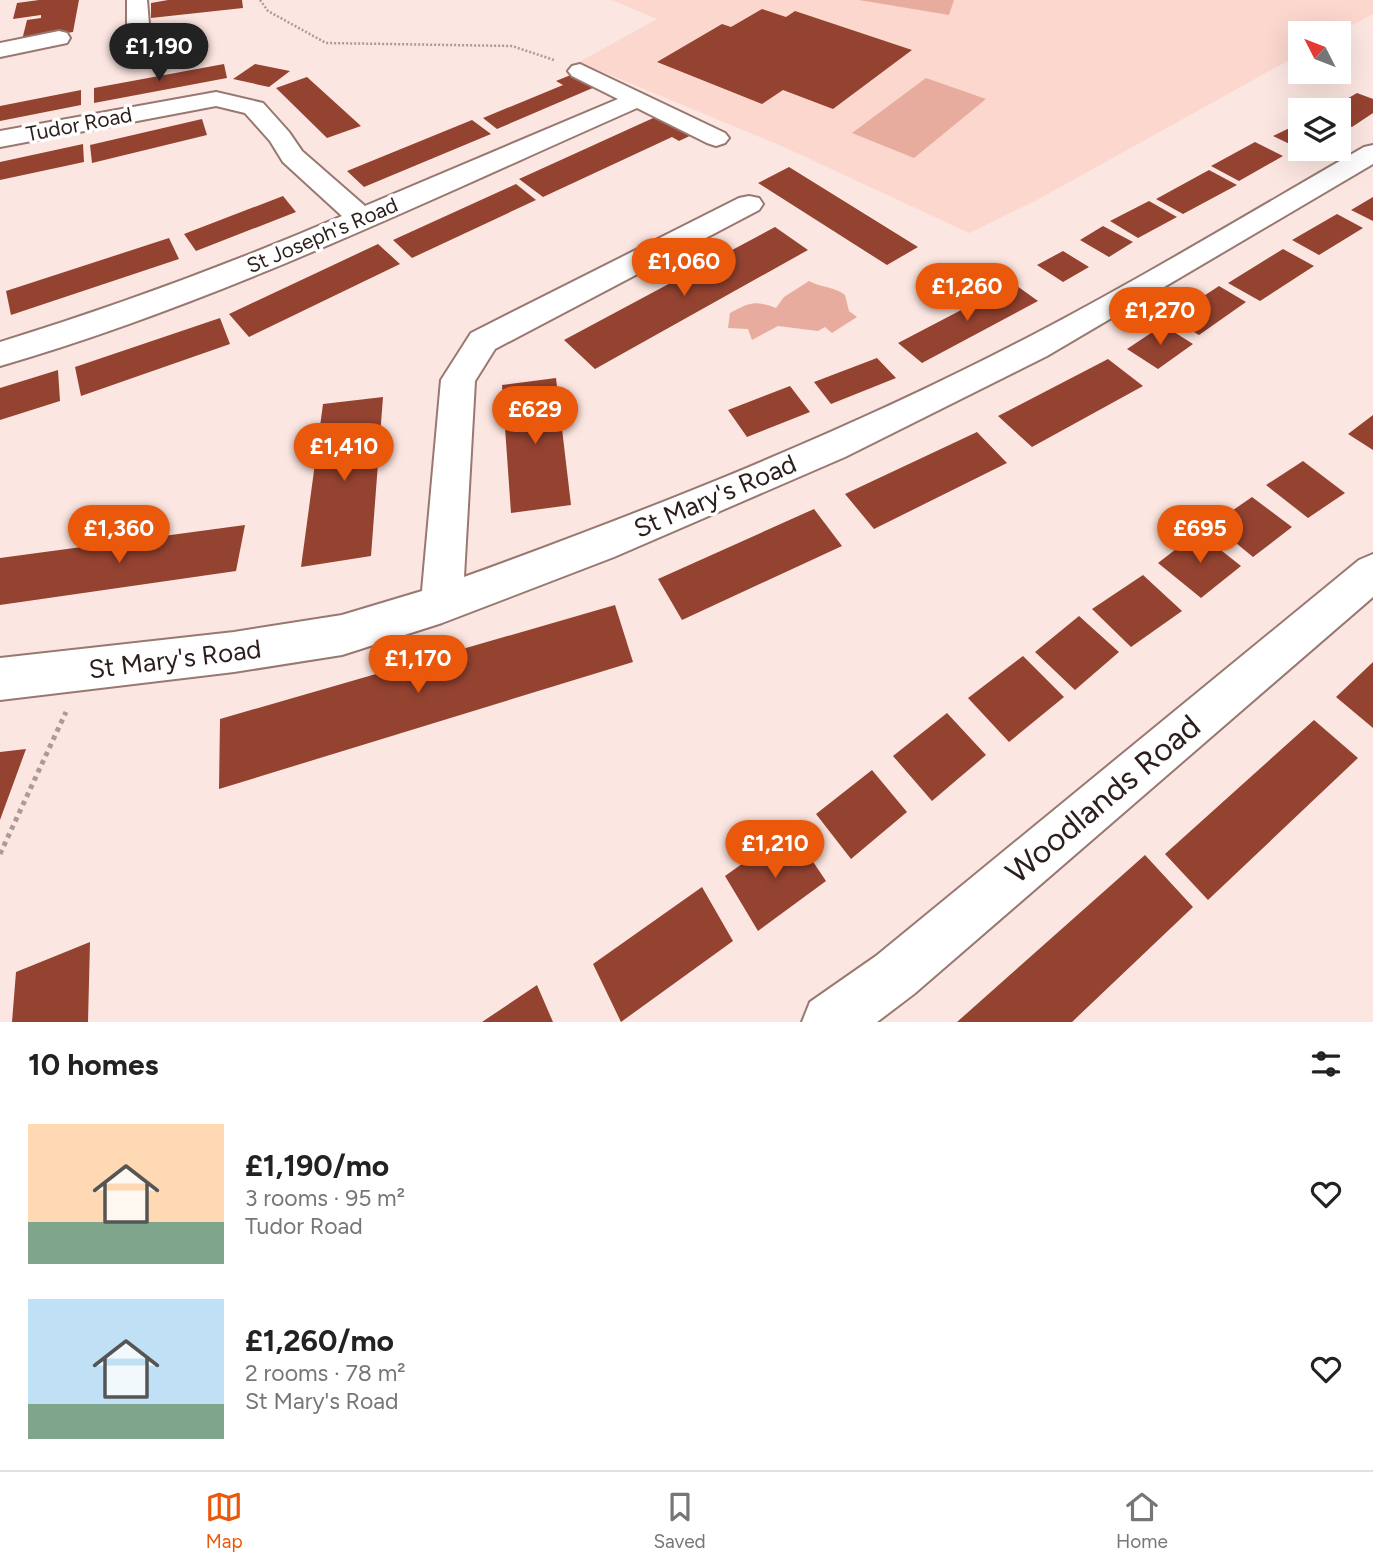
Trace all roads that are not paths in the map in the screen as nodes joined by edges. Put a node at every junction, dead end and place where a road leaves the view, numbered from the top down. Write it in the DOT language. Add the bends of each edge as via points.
graph roads {
  1 [pos="137,0"];
  2 [pos="138,24"];
  3 [pos="59,38"];
  4 [pos="0,50"];
  5 [pos="580,71"];
  6 [pos="638,99"];
  7 [pos="716,138"];
  8 [pos="0,139"];
  9 [pos="1373,153"];
  10 [pos="750,204"];
  11 [pos="361,218"];
  12 [pos="0,354"];
  13 [pos="1373,572"];
  14 [pos="442,604"];
  15 [pos="0,679"];
  16 [pos="830,1022"];
  1 -- 2 [label="street"];
  3 -- 4 [label="street"];
  5 -- 6 [label="street"];
  6 -- 7 [label="street"];
  6 -- 11 [label="street, St Joseph's Road"];
  8 -- 11 [label="street, Tudor Road" via="216,99 254,108 292,156"];
  9 -- 14 [label="street, St Mary's Road" via="1035,348 844,441 600,545"];
  10 -- 14 [label="street" via="483,341 458,380"];
  11 -- 12 [label="street, St Joseph's Road" via="230,274"];
  13 -- 16 [label="street, Woodlands Road" via="895,975"];
  14 -- 15 [label="street, St Mary's Road" via="342,635"];
}
